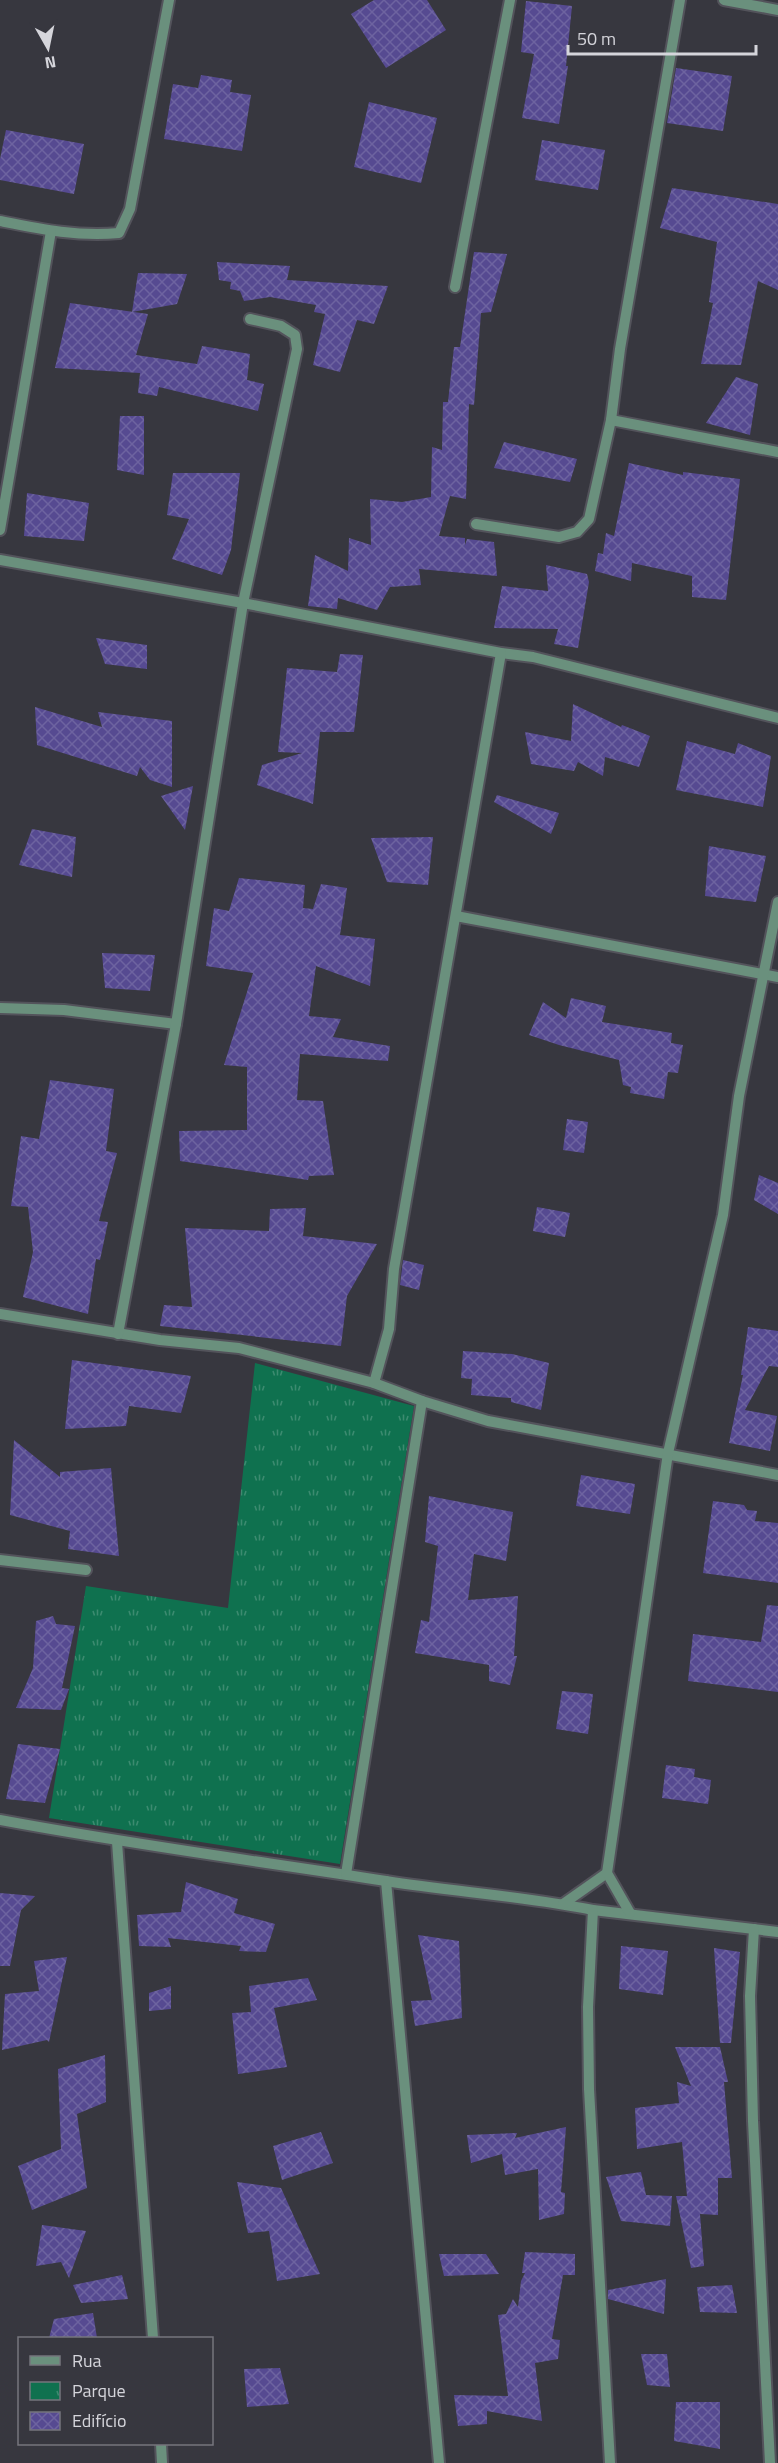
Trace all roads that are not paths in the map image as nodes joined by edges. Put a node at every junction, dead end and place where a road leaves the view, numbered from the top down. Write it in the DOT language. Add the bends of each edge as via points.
graph roads {
  1 [pos="169,0"];
  2 [pos="510,0"];
  3 [pos="681,0"];
  4 [pos="724,0"];
  5 [pos="778,10"];
  6 [pos="0,221"];
  7 [pos="51,231"];
  8 [pos="455,287"];
  9 [pos="250,319"];
  10 [pos="611,420"];
  11 [pos="778,452"];
  12 [pos="476,524"];
  13 [pos="0,530"];
  14 [pos="0,560"];
  15 [pos="243,603"];
  16 [pos="501,653"];
  17 [pos="778,718"];
  18 [pos="778,902"];
  19 [pos="456,916"];
  20 [pos="764,974"];
  21 [pos="778,977"];
  22 [pos="0,1008"];
  23 [pos="176,1024"];
  24 [pos="0,1314"];
  25 [pos="118,1334"];
  26 [pos="374,1383"];
  27 [pos="422,1401"];
  28 [pos="668,1452"];
  29 [pos="778,1475"];
  30 [pos="0,1560"];
  31 [pos="86,1570"];
  32 [pos="0,1820"];
  33 [pos="117,1842"];
  34 [pos="607,1873"];
  35 [pos="346,1874"];
  36 [pos="386,1881"];
  37 [pos="563,1904"];
  38 [pos="593,1910"];
  39 [pos="630,1913"];
  40 [pos="754,1929"];
  41 [pos="778,1932"];
  42 [pos="153,2337"];
  43 [pos="161,2445"];
  44 [pos="162,2463"];
  45 [pos="438,2463"];
  46 [pos="610,2463"];
  47 [pos="770,2463"];
  1 -- 7 [label="street" via="130,209 119,233"];
  2 -- 8 [label="street"];
  3 -- 10 [label="street"];
  4 -- 5 [label="street"];
  6 -- 7 [label="street"];
  7 -- 13 [label="street"];
  9 -- 15 [label="street" via="281,326 295,335 297,349"];
  10 -- 11 [label="street"];
  10 -- 12 [label="street" via="589,519 577,532 559,537"];
  14 -- 15 [label="street"];
  15 -- 16 [label="street"];
  15 -- 23 [label="street"];
  16 -- 17 [label="street" via="533,657"];
  16 -- 19 [label="street"];
  18 -- 20 [label="street"];
  19 -- 20 [label="street"];
  19 -- 26 [label="street" via="394,1269 389,1329"];
  20 -- 21 [label="street"];
  20 -- 28 [label="street" via="740,1096 723,1215"];
  22 -- 23 [label="street" via="64,1010"];
  23 -- 25 [label="street"];
  24 -- 25 [label="street"];
  25 -- 26 [label="street" via="239,1348"];
  26 -- 27 [label="street"];
  27 -- 28 [label="street" via="488,1421"];
  27 -- 35 [label="street"];
  28 -- 29 [label="street"];
  28 -- 34 [label="street"];
  30 -- 31 [label="street"];
  32 -- 33 [label="street"];
  33 -- 35 [label="street"];
  33 -- 42 [label="street"];
  34 -- 37 [label="street"];
  34 -- 39 [label="street"];
  35 -- 36 [label="street"];
  36 -- 37 [label="street"];
  36 -- 45 [label="street"];
  37 -- 38 [label="street"];
  38 -- 39 [label="street"];
  38 -- 46 [label="street" via="589,2089"];
  39 -- 40 [label="street"];
  40 -- 41 [label="street"];
  40 -- 47 [label="street" via="750,1996 753,2121"];
  43 -- 44 [label="street"];
}
